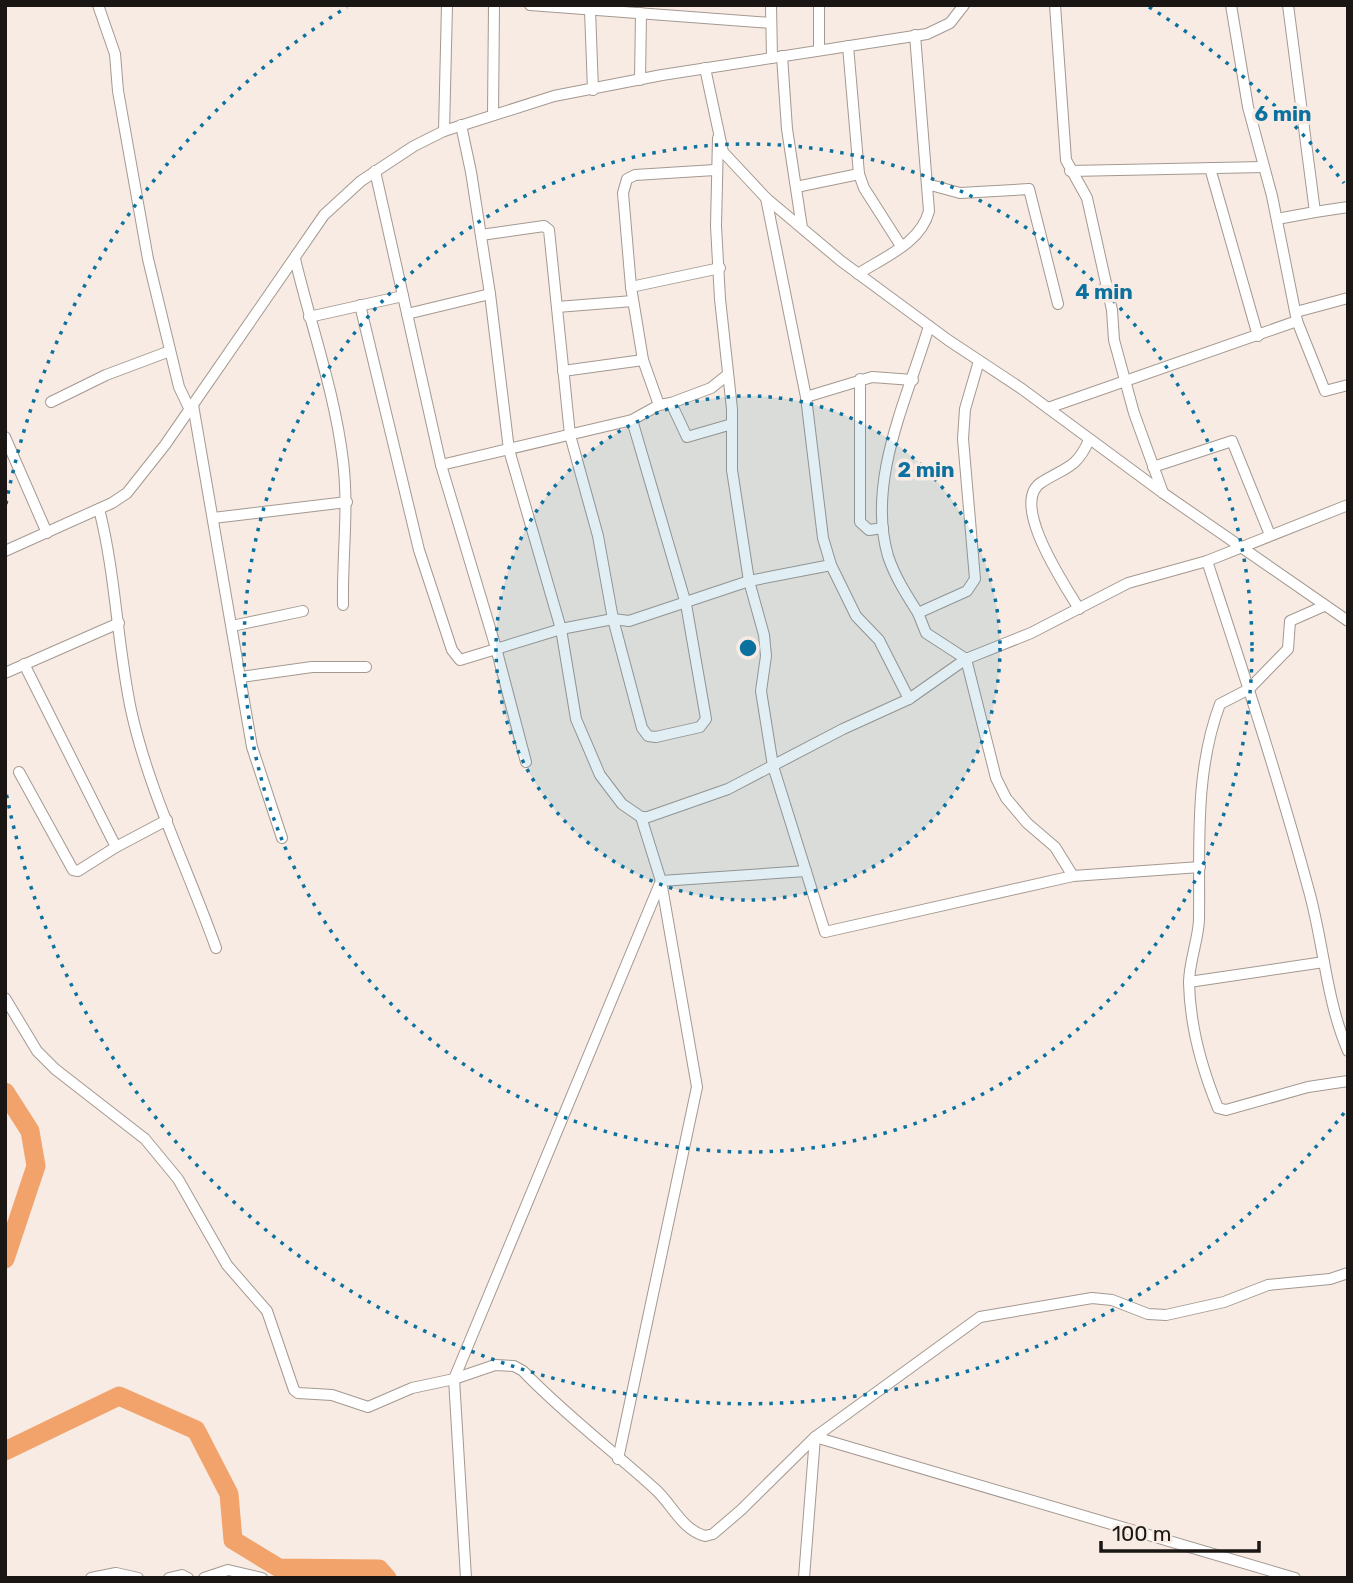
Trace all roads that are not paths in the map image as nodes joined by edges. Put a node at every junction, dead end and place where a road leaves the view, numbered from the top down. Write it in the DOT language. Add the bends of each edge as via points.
graph roads {
  1 [pos="98,5"];
  2 [pos="447,5"];
  3 [pos="494,5"];
  4 [pos="530,5"];
  5 [pos="771,5"];
  6 [pos="819,5"];
  7 [pos="964,5"];
  8 [pos="1231,5"];
  9 [pos="1288,5"];
  10 [pos="1053,6"];
  11 [pos="571,7"];
  12 [pos="590,9"];
  13 [pos="641,13"];
  14 [pos="772,23"];
  15 [pos="915,36"];
  16 [pos="848,46"];
  17 [pos="819,50"];
  18 [pos="777,57"];
  19 [pos="705,68"];
  20 [pos="640,80"];
  21 [pos="593,90"];
  22 [pos="493,115"];
  23 [pos="461,125"];
  24 [pos="444,131"];
  25 [pos="718,138"];
  26 [pos="1264,167"];
  27 [pos="1210,168"];
  28 [pos="715,170"];
  29 [pos="374,171"];
  30 [pos="1070,171"];
  31 [pos="859,174"];
  32 [pos="927,184"];
  33 [pos="796,187"];
  34 [pos="766,198"];
  35 [pos="1348,207"];
  36 [pos="1315,212"];
  37 [pos="1277,219"];
  38 [pos="802,228"];
  39 [pos="481,235"];
  40 [pos="901,246"];
  41 [pos="295,259"];
  42 [pos="720,268"];
  43 [pos="858,274"];
  44 [pos="631,287"];
  45 [pos="490,294"];
  46 [pos="402,296"];
  47 [pos="1348,298"];
  48 [pos="633,301"];
  49 [pos="1058,304"];
  50 [pos="360,305"];
  51 [pos="557,307"];
  52 [pos="407,314"];
  53 [pos="309,317"];
  54 [pos="1297,317"];
  55 [pos="929,326"];
  56 [pos="1258,336"];
  57 [pos="170,351"];
  58 [pos="643,360"];
  59 [pos="979,361"];
  60 [pos="563,371"];
  61 [pos="726,376"];
  62 [pos="860,379"];
  63 [pos="913,380"];
  64 [pos="1125,381"];
  65 [pos="1348,385"];
  66 [pos="806,397"];
  67 [pos="51,402"];
  68 [pos="671,403"];
  69 [pos="659,405"];
  70 [pos="192,407"];
  71 [pos="1048,408"];
  72 [pos="632,420"];
  73 [pos="732,424"];
  74 [pos="570,435"];
  75 [pos="5,437"];
  76 [pos="1089,440"];
  77 [pos="509,450"];
  78 [pos="441,465"];
  79 [pos="1153,467"];
  80 [pos="1163,493"];
  81 [pos="347,502"];
  82 [pos="1348,505"];
  83 [pos="99,509"];
  84 [pos="213,518"];
  85 [pos="883,528"];
  86 [pos="47,533"];
  87 [pos="1270,535"];
  88 [pos="1239,547"];
  89 [pos="5,551"];
  90 [pos="1207,561"];
  91 [pos="831,565"];
  92 [pos="749,581"];
  93 [pos="686,604"];
  94 [pos="343,605"];
  95 [pos="1324,606"];
  96 [pos="1079,609"];
  97 [pos="303,611"];
  98 [pos="918,613"];
  99 [pos="613,619"];
  100 [pos="1348,621"];
  101 [pos="119,623"];
  102 [pos="232,626"];
  103 [pos="561,629"];
  104 [pos="496,648"];
  105 [pos="966,659"];
  106 [pos="24,664"];
  107 [pos="366,667"];
  108 [pos="5,673"];
  109 [pos="241,677"];
  110 [pos="1249,689"];
  111 [pos="909,699"];
  112 [pos="526,762"];
  113 [pos="773,766"];
  114 [pos="19,772"];
  115 [pos="641,817"];
  116 [pos="167,820"];
  117 [pos="282,838"];
  118 [pos="116,847"];
  119 [pos="1200,867"];
  120 [pos="806,871"];
  121 [pos="1073,876"];
  122 [pos="661,881"];
  123 [pos="216,948"];
  124 [pos="1324,962"];
  125 [pos="1189,982"];
  126 [pos="5,998"];
  127 [pos="1348,1051"];
  128 [pos="1348,1081"];
  129 [pos="1348,1273"];
  130 [pos="454,1379"];
  131 [pos="815,1437"];
  132 [pos="618,1459"];
  133 [pos="91,1578"];
  134 [pos="138,1578"];
  135 [pos="169,1578"];
  136 [pos="188,1578"];
  137 [pos="204,1578"];
  138 [pos="262,1578"];
  139 [pos="466,1578"];
  140 [pos="804,1578"];
  141 [pos="1295,1578"];
  1 -- 57 [label="street" via="115,54 146,247"];
  2 -- 24 [label="street"];
  3 -- 22 [label="street"];
  4 -- 11 [label="street"];
  5 -- 14 [label="street"];
  6 -- 17 [label="street"];
  7 -- 15 [label="street" via="950,23"];
  8 -- 26 [label="street" via="1248,107"];
  9 -- 36 [label="street"];
  10 -- 30 [label="street"];
  11 -- 12 [label="street"];
  12 -- 13 [label="street"];
  12 -- 21 [label="street"];
  13 -- 14 [label="street"];
  13 -- 20 [label="street"];
  14 -- 18 [label="street"];
  15 -- 16 [label="street"];
  15 -- 32 [label="street"];
  16 -- 17 [label="street"];
  16 -- 31 [label="street"];
  17 -- 18 [label="street"];
  18 -- 19 [label="street"];
  18 -- 33 [label="street"];
  19 -- 20 [label="street"];
  19 -- 25 [label="street"];
  20 -- 21 [label="street"];
  21 -- 22 [label="street"];
  22 -- 23 [label="street"];
  23 -- 24 [label="street"];
  23 -- 39 [label="street"];
  24 -- 29 [label="street"];
  25 -- 28 [label="street"];
  25 -- 34 [label="street" via="723,152"];
  26 -- 27 [label="street"];
  26 -- 37 [label="street"];
  27 -- 30 [label="street"];
  27 -- 56 [label="street"];
  28 -- 42 [label="street"];
  28 -- 44 [label="street" via="627,178 623,193"];
  29 -- 41 [label="street" via="324,215"];
  29 -- 46 [label="street"];
  30 -- 64 [label="street" via="1087,198"];
  31 -- 33 [label="street"];
  31 -- 40 [label="street"];
  32 -- 40 [label="street" via="925,226"];
  32 -- 49 [label="street" via="960,193 1029,190"];
  33 -- 38 [label="street"];
  34 -- 38 [label="street"];
  34 -- 66 [label="street"];
  35 -- 36 [label="street"];
  36 -- 37 [label="street"];
  37 -- 54 [label="street"];
  38 -- 43 [label="street"];
  39 -- 45 [label="street"];
  39 -- 51 [label="street" via="547,226"];
  40 -- 43 [label="street"];
  41 -- 53 [label="street"];
  41 -- 70 [label="street"];
  42 -- 44 [label="street"];
  42 -- 61 [label="street"];
  43 -- 55 [label="street"];
  44 -- 48 [label="street"];
  45 -- 52 [label="street"];
  45 -- 77 [label="street"];
  46 -- 50 [label="street"];
  46 -- 52 [label="street"];
  47 -- 54 [label="street"];
  48 -- 51 [label="street"];
  48 -- 58 [label="street"];
  50 -- 53 [label="street"];
  50 -- 104 [label="street" via="419,550 452,650 460,660"];
  51 -- 60 [label="street"];
  52 -- 78 [label="street"];
  53 -- 81 [label="street" via="337,423"];
  54 -- 56 [label="street"];
  54 -- 65 [label="street" via="1325,391"];
  55 -- 59 [label="street"];
  55 -- 63 [label="street"];
  56 -- 64 [label="street"];
  57 -- 67 [label="street"];
  57 -- 70 [label="street" via="180,387"];
  58 -- 60 [label="street"];
  58 -- 69 [label="street"];
  59 -- 71 [label="street"];
  59 -- 98 [label="street" via="965,409 963,439 975,579 967,591"];
  60 -- 74 [label="street"];
  61 -- 68 [label="street" via="711,388"];
  61 -- 73 [label="street"];
  62 -- 63 [label="street"];
  62 -- 66 [label="street"];
  62 -- 85 [label="street" via="860,522 869,530"];
  63 -- 85 [label="street" via="886,473"];
  64 -- 71 [label="street"];
  64 -- 79 [label="street"];
  66 -- 91 [label="street" via="822,538"];
  68 -- 69 [label="street"];
  68 -- 73 [label="street" via="687,437"];
  69 -- 72 [label="street"];
  70 -- 83 [label="street" via="127,493"];
  70 -- 84 [label="street"];
  71 -- 76 [label="street"];
  72 -- 74 [label="street"];
  72 -- 93 [label="street"];
  73 -- 92 [label="street" via="732,470"];
  74 -- 77 [label="street"];
  74 -- 99 [label="street" via="598,536"];
  75 -- 86 [label="street"];
  76 -- 80 [label="street"];
  76 -- 96 [label="street" via="1074,465 1038,483 1031,494 1038,535"];
  77 -- 78 [label="street"];
  77 -- 103 [label="street"];
  78 -- 104 [label="street"];
  79 -- 80 [label="street"];
  79 -- 87 [label="street" via="1232,441"];
  80 -- 88 [label="street"];
  81 -- 84 [label="street"];
  81 -- 94 [label="street"];
  82 -- 87 [label="street"];
  83 -- 86 [label="street"];
  83 -- 101 [label="street" via="110,551"];
  84 -- 102 [label="street"];
  85 -- 98 [label="street" via="898,583"];
  86 -- 89 [label="street"];
  87 -- 88 [label="street"];
  88 -- 90 [label="street"];
  88 -- 95 [label="street"];
  90 -- 96 [label="street" via="1128,583"];
  90 -- 110 [label="street"];
  91 -- 92 [label="street"];
  91 -- 111 [label="street" via="856,616 879,639"];
  92 -- 93 [label="street"];
  92 -- 113 [label="street" via="764,635 761,691"];
  93 -- 99 [label="street" via="629,621"];
  93 -- 99 [label="street" via="706,719 700,727 656,737 642,728"];
  95 -- 100 [label="street"];
  95 -- 110 [label="street" via="1290,621 1288,649"];
  96 -- 105 [label="street"];
  97 -- 102 [label="street"];
  98 -- 105 [label="street" via="926,632"];
  99 -- 103 [label="street"];
  101 -- 106 [label="street"];
  101 -- 116 [label="street" via="131,711"];
  102 -- 109 [label="street"];
  103 -- 104 [label="street"];
  103 -- 115 [label="street" via="566,675 580,730 600,775 622,804"];
  104 -- 112 [label="street"];
  105 -- 111 [label="street"];
  105 -- 121 [label="street" via="996,778 1006,798 1055,847"];
  106 -- 108 [label="street"];
  106 -- 118 [label="street"];
  107 -- 109 [label="street" via="312,667"];
  109 -- 117 [label="street" via="252,747"];
  110 -- 119 [label="street" via="1220,704 1210,731 1201,782"];
  110 -- 124 [label="street" via="1281,788"];
  111 -- 113 [label="street"];
  113 -- 115 [label="street" via="728,789"];
  113 -- 120 [label="street"];
  114 -- 118 [label="street" via="73,870"];
  115 -- 122 [label="street"];
  116 -- 118 [label="street"];
  116 -- 123 [label="street"];
  119 -- 121 [label="street"];
  119 -- 125 [label="street" via="1199,920"];
  120 -- 121 [label="street" via="825,932"];
  120 -- 122 [label="street"];
  122 -- 130 [label="street"];
  122 -- 132 [label="street" via="697,1087"];
  124 -- 125 [label="street"];
  124 -- 127 [label="street" via="1329,997"];
  125 -- 128 [label="street" via="1198,1051 1222,1110"];
  126 -- 130 [label="street" via="37,1051 145,1139 178,1179 226,1265 267,1311 294,1390 332,1395 368,1407 412,1388"];
  129 -- 131 [label="street" via="1268,1285 1224,1302 1166,1315 1092,1298 980,1317"];
  130 -- 132 [label="street" via="495,1365 513,1366"];
  130 -- 139 [label="street"];
  131 -- 132 [label="street" via="741,1510 705,1536 688,1527 657,1490"];
  131 -- 140 [label="street"];
  131 -- 141 [label="street"];
  133 -- 134 [label="street" via="117,1573"];
  135 -- 136 [label="street"];
  137 -- 138 [label="street" via="228,1570"];
}
